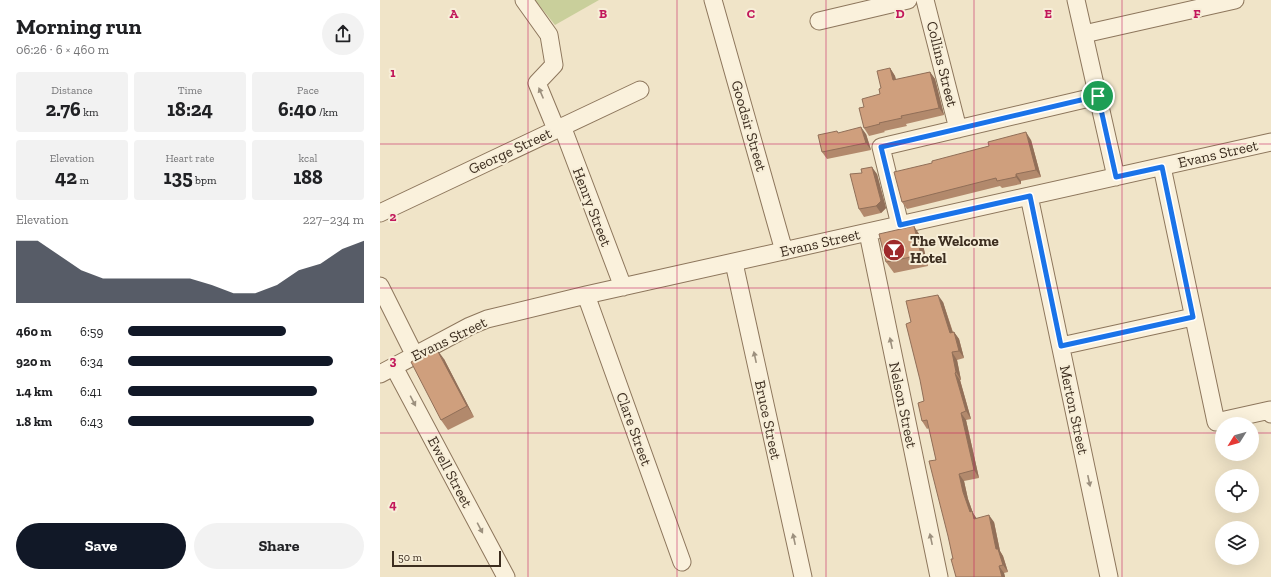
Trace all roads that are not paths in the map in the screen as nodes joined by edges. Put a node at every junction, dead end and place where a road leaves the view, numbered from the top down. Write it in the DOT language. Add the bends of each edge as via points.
graph roads {
  1 [pos="524,0"];
  2 [pos="713,0"];
  3 [pos="908,0"];
  4 [pos="925,0"];
  5 [pos="1076,0"];
  6 [pos="1235,0"];
  7 [pos="819,21"];
  8 [pos="1084,34"];
  9 [pos="640,90"];
  10 [pos="1098,96"];
  11 [pos="559,127"];
  12 [pos="958,128"];
  13 [pos="1271,142"];
  14 [pos="1162,167"];
  15 [pos="1116,177"];
  16 [pos="1030,196"];
  17 [pos="380,213"];
  18 [pos="900,225"];
  19 [pos="868,233"];
  20 [pos="784,252"];
  21 [pos="734,263"];
  22 [pos="380,286"];
  23 [pos="623,287"];
  24 [pos="586,295"];
  25 [pos="1193,317"];
  26 [pos="1061,346"];
  27 [pos="415,356"];
  28 [pos="387,370"];
  29 [pos="1271,412"];
  30 [pos="682,562"];
  31 [pos="506,577"];
  32 [pos="803,577"];
  33 [pos="939,577"];
  34 [pos="1109,577"];
  11 -- 1 [label="street, Henry Street, one-way" via="537,83 554,65 549,35"];
  2 -- 20 [label="street, Goodsir Street"];
  3 -- 7 [label="street"];
  4 -- 12 [label="street, Collins Street"];
  5 -- 8 [label="street"];
  6 -- 8 [label="street"];
  8 -- 10 [label="street"];
  9 -- 11 [label="street, George Street"];
  10 -- 12 [label="street"];
  10 -- 15 [label="street"];
  11 -- 17 [label="street, George Street"];
  11 -- 23 [label="street, Henry Street"];
  12 -- 18 [label="street" via="881,147"];
  13 -- 14 [label="street, Evans Street"];
  14 -- 15 [label="street, Evans Street"];
  14 -- 25 [label="street"];
  15 -- 16 [label="street, Evans Street"];
  16 -- 18 [label="street, Evans Street"];
  16 -- 26 [label="street, Merton Street"];
  18 -- 19 [label="street, Evans Street"];
  19 -- 20 [label="street, Evans Street"];
  33 -- 19 [label="street, Nelson Street, one-way"];
  20 -- 21 [label="street, Evans Street"];
  21 -- 23 [label="street, Evans Street"];
  32 -- 21 [label="street, Bruce Street, one-way"];
  22 -- 27 [label="street"];
  23 -- 24 [label="street, Evans Street"];
  24 -- 27 [label="street, Evans Street" via="487,319"];
  24 -- 30 [label="street, Clare Street"];
  25 -- 26 [label="street"];
  25 -- 29 [label="street" via="1216,422"];
  26 -- 34 [label="street, Merton Street, one-way"];
  27 -- 28 [label="street, Evans Street"];
  28 -- 31 [label="street, Ewell Street, one-way"];
}
